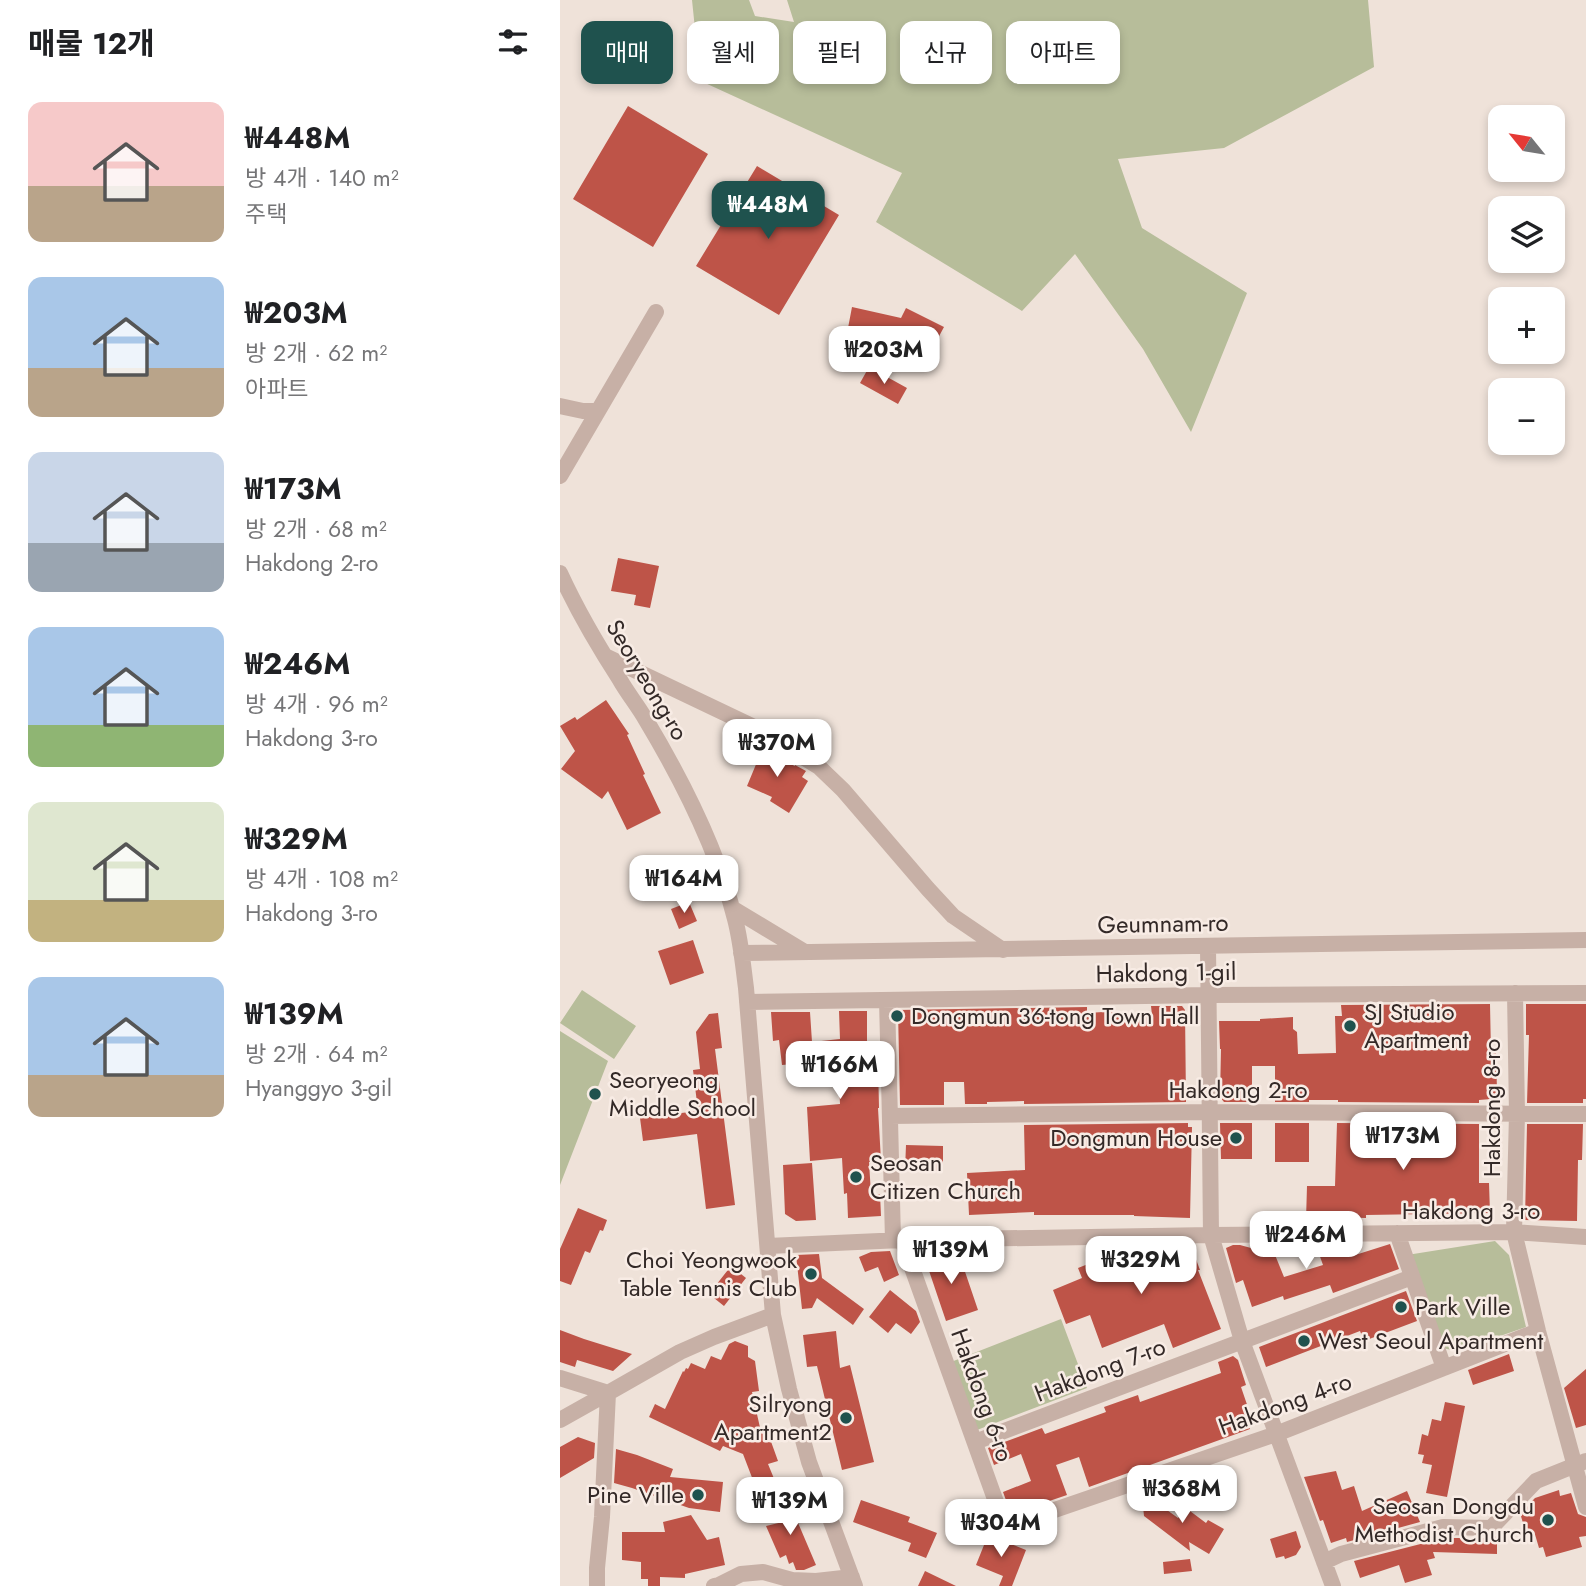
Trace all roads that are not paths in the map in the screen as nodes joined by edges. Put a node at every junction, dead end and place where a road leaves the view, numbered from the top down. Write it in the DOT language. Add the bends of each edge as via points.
graph roads {
  1 [pos="656,312"];
  2 [pos="560,406"];
  3 [pos="595,417"];
  4 [pos="560,451"];
  5 [pos="560,476"];
  6 [pos="560,573"];
  7 [pos="605,656"];
  8 [pos="732,908"];
  9 [pos="1586,940"];
  10 [pos="1208,946"];
  11 [pos="1003,950"];
  12 [pos="741,953"];
  13 [pos="807,953"];
  14 [pos="1514,993"];
  15 [pos="1586,993"];
  16 [pos="1209,995"];
  17 [pos="887,1000"];
  18 [pos="747,1002"];
  19 [pos="1210,1112"];
  20 [pos="1517,1114"];
  21 [pos="1586,1114"];
  22 [pos="890,1116"];
  23 [pos="1514,1232"];
  24 [pos="1397,1233"];
  25 [pos="1211,1235"];
  26 [pos="1586,1237"];
  27 [pos="897,1240"];
  28 [pos="768,1246"];
  29 [pos="1412,1278"];
  30 [pos="774,1315"];
  31 [pos="1538,1331"];
  32 [pos="1241,1341"];
  33 [pos="1444,1368"];
  34 [pos="560,1378"];
  35 [pos="608,1393"];
  36 [pos="560,1420"];
  37 [pos="1276,1434"];
  38 [pos="975,1442"];
  39 [pos="1580,1464"];
  40 [pos="1586,1507"];
  41 [pos="1005,1527"];
  42 [pos="1324,1562"];
  43 [pos="854,1581"];
  44 [pos="597,1586"];
  45 [pos="714,1586"];
  46 [pos="1333,1586"];
  1 -- 3 [label="street"];
  2 -- 3 [label="street"];
  3 -- 4 [label="street"];
  3 -- 5 [label="street"];
  6 -- 7 [label="street, Seoryeong-ro"];
  7 -- 8 [label="street, Seoryeong-ro" via="680,782 712,850"];
  7 -- 11 [label="street" via="757,728 819,767 953,916"];
  8 -- 12 [label="street, Seoryeong-ro"];
  8 -- 13 [label="street"];
  9 -- 10 [label="street, Geumnam-ro"];
  10 -- 11 [label="street, Geumnam-ro"];
  10 -- 16 [label="street"];
  11 -- 13 [label="street, Geumnam-ro"];
  12 -- 13 [label="street, Geumnam-ro"];
  12 -- 18 [label="street, Seoryeong-ro"];
  14 -- 15 [label="street, Hakdong 1-gil"];
  14 -- 16 [label="street, Hakdong 1-gil"];
  14 -- 20 [label="street, Hakdong 8-ro"];
  16 -- 17 [label="street, Hakdong 1-gil"];
  16 -- 19 [label="street"];
  17 -- 18 [label="street, Hakdong 1-gil"];
  17 -- 22 [label="street, Hakdong 6-ro"];
  18 -- 28 [label="street, Seoryeong-ro"];
  19 -- 20 [label="street, Hakdong 2-ro"];
  19 -- 22 [label="street, Hakdong 2-ro"];
  19 -- 25 [label="street"];
  20 -- 21 [label="street, Hakdong 2-ro"];
  20 -- 23 [label="street, Hakdong 8-ro"];
  22 -- 27 [label="street, Hakdong 6-ro"];
  23 -- 24 [label="street, Hakdong 3-ro"];
  23 -- 26 [label="street, Hakdong 3-ro"];
  23 -- 31 [label="street, Hakdong 8-ro"];
  24 -- 25 [label="street, Hakdong 3-ro"];
  24 -- 29 [label="street"];
  25 -- 27 [label="street, Hakdong 3-ro"];
  25 -- 32 [label="street"];
  27 -- 28 [label="street, Hakdong 3-ro"];
  27 -- 38 [label="street, Hakdong 6-ro"];
  28 -- 30 [label="street, Seoryeong-ro"];
  29 -- 32 [label="street, Hakdong 7-ro"];
  29 -- 33 [label="street"];
  30 -- 35 [label="street" via="680,1352"];
  30 -- 43 [label="street, Seoryeong-ro" via="809,1462"];
  31 -- 33 [label="street, Hakdong 4-ro"];
  31 -- 39 [label="street, Hakdong 8-ro"];
  32 -- 37 [label="street"];
  32 -- 38 [label="street, Hakdong 7-ro"];
  33 -- 37 [label="street, Hakdong 4-ro"];
  34 -- 35 [label="street"];
  35 -- 36 [label="street"];
  35 -- 44 [label="street"];
  37 -- 41 [label="street, Hakdong 4-ro"];
  37 -- 42 [label="street"];
  38 -- 41 [label="street, Hakdong 6-ro"];
  39 -- 40 [label="street, Hakdong 8-ro"];
  39 -- 42 [label="street" via="1536,1481 1491,1528 1443,1527"];
  42 -- 46 [label="street"];
  43 -- 45 [label="street" via="792,1580 763,1572 741,1574"];
}
